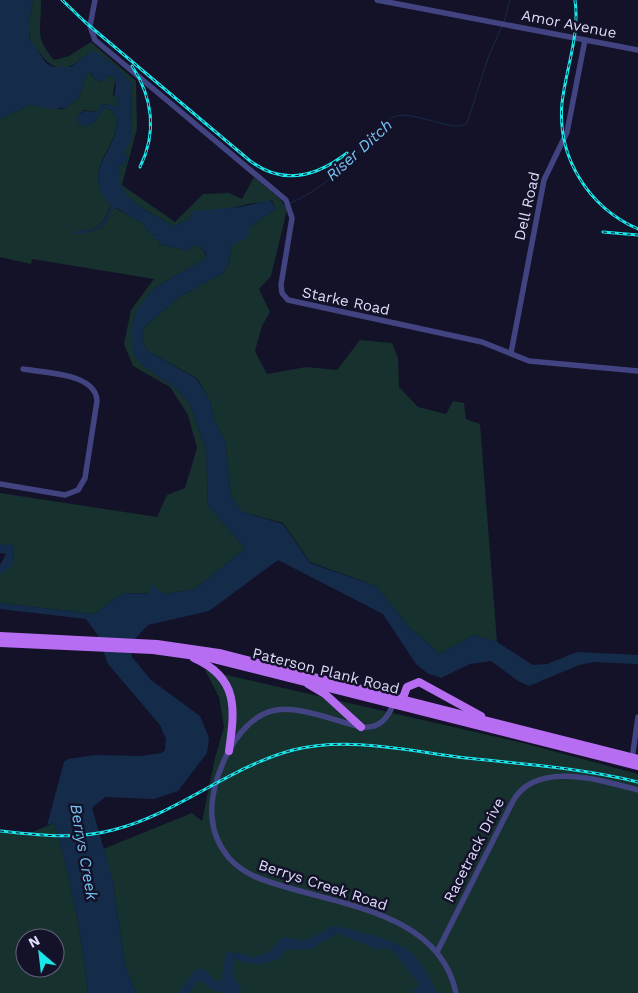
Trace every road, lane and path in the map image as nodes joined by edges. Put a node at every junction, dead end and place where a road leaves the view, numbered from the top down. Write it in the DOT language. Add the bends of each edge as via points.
graph roads {
  1 [pos="95,0"];
  2 [pos="377,0"];
  3 [pos="585,40"];
  4 [pos="638,50"];
  5 [pos="511,353"];
  6 [pos="23,370"];
  7 [pos="638,371"];
  8 [pos="0,484"];
  9 [pos="0,636"];
  10 [pos="0,643"];
  11 [pos="96,644"];
  12 [pos="135,646"];
  13 [pos="186,654"];
  14 [pos="299,679"];
  15 [pos="398,701"];
  16 [pos="638,717"];
  17 [pos="492,722"];
  18 [pos="360,727"];
  19 [pos="229,751"];
  20 [pos="635,762"];
  21 [pos="638,790"];
  22 [pos="437,952"];
  23 [pos="456,993"];
  1 -- 5 [label="street, Starke Road" via="90,26 95,40 286,200 292,218 281,285 288,300 482,342"];
  2 -- 3 [label="street, Amor Avenue"];
  3 -- 4 [label="street, Amor Avenue"];
  3 -- 5 [label="street, Dell Road" via="567,132 544,180"];
  5 -- 7 [label="street, Starke Road" via="529,361"];
  6 -- 8 [label="street" via="81,379 96,392 85,478 78,490 65,495"];
  9 -- 11 [label="main road, Paterson Plank Road"];
  10 -- 11 [label="main road, Paterson Plank Road"];
  11 -- 12 [label="main road, Paterson Plank Road"];
  12 -- 13 [label="main road, Paterson Plank Road"];
  12 -- 15 [label="main road, Paterson Plank Road" via="173,646 224,654"];
  13 -- 14 [label="main road, Paterson Plank Road" via="235,662"];
  13 -- 19 [label="main road" via="213,668 228,686 234,713"];
  14 -- 15 [label="main road, Paterson Plank Road"];
  14 -- 18 [label="main road" via="325,694"];
  15 -- 17 [label="main road, Paterson Plank Road"];
  15 -- 17 [label="main road" via="410,685 421,683"];
  15 -- 18 [label="street, Berrys Creek Road" via="382,723"];
  15 -- 20 [label="main road, Paterson Plank Road"];
  16 -- 20 [label="street"];
  17 -- 20 [label="main road, Paterson Plank Road"];
  18 -- 19 [label="street, Berrys Creek Road" via="293,710 276,710 261,714 248,723"];
  19 -- 22 [label="street, Berrys Creek Road" via="214,794 212,817 218,840 233,863 262,880 399,923"];
  21 -- 22 [label="street, Racetrack Drive" via="557,776 541,778 523,788 512,801"];
  22 -- 23 [label="street, Berrys Creek Road" via="449,971"];
}
